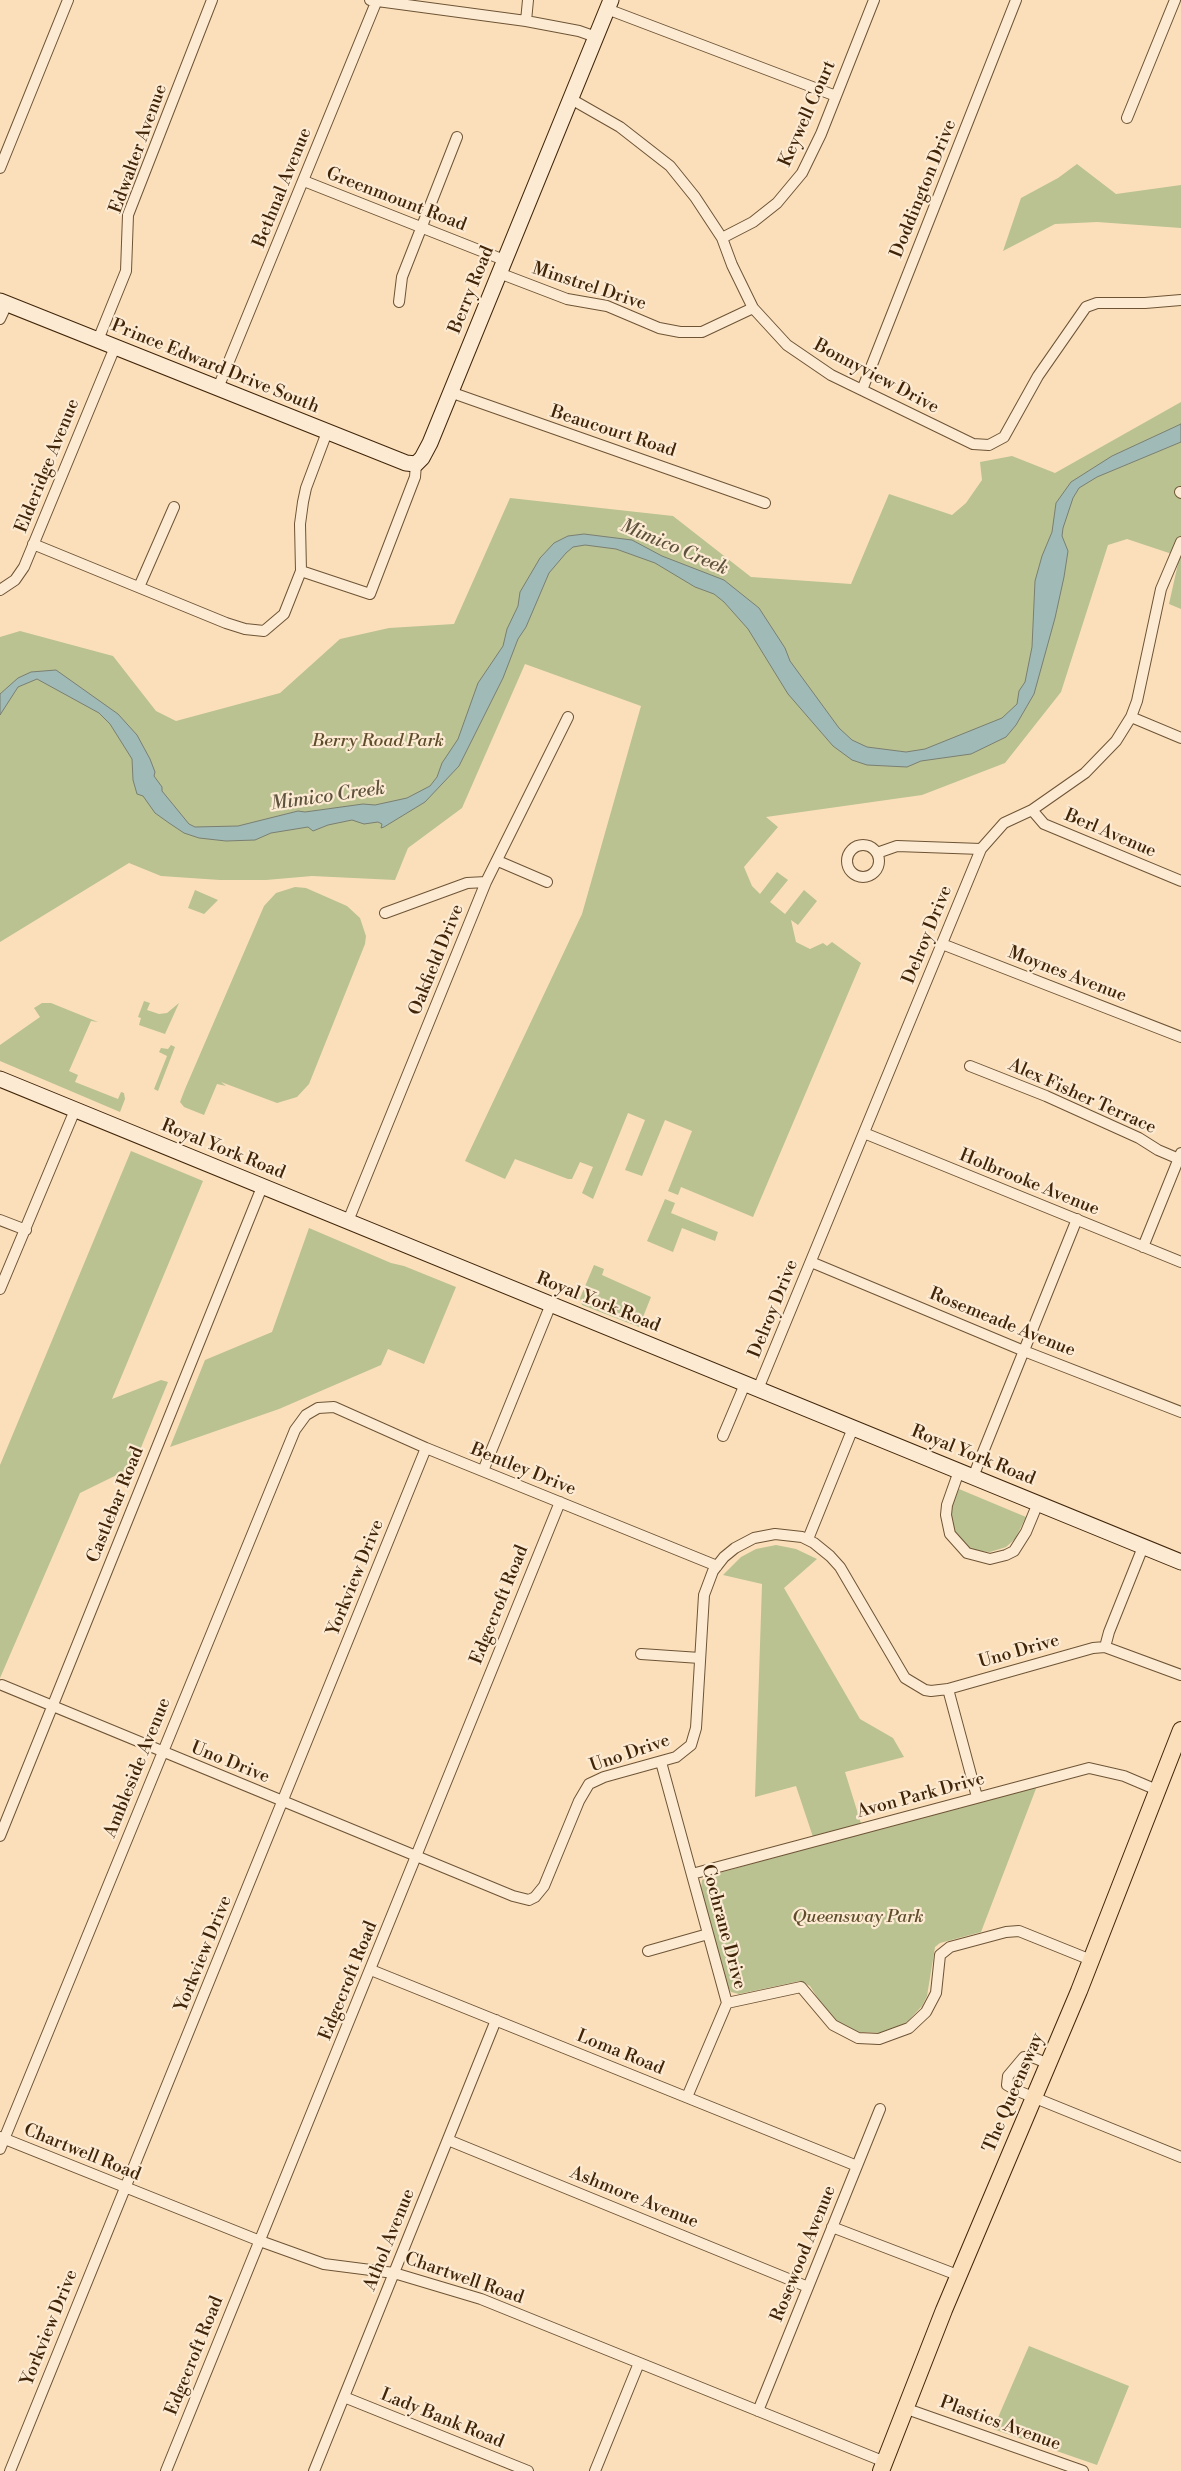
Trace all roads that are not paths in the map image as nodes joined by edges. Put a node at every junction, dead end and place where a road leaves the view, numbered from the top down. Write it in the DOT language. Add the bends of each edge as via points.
graph roads {
  1 [pos="68,0"];
  2 [pos="212,0"];
  3 [pos="375,0"];
  4 [pos="528,0"];
  5 [pos="874,0"];
  6 [pos="1016,0"];
  7 [pos="1174,0"];
  8 [pos="609,5"];
  9 [pos="526,21"];
  10 [pos="596,37"];
  11 [pos="836,96"];
  12 [pos="571,99"];
  13 [pos="1126,118"];
  14 [pos="457,137"];
  15 [pos="0,168"];
  16 [pos="304,181"];
  17 [pos="422,227"];
  18 [pos="722,238"];
  19 [pos="502,266"];
  20 [pos="1181,300"];
  21 [pos="3,302"];
  22 [pos="399,302"];
  23 [pos="753,308"];
  24 [pos="0,319"];
  25 [pos="98,340"];
  26 [pos="115,347"];
  27 [pos="218,388"];
  28 [pos="862,390"];
  29 [pos="450,392"];
  30 [pos="327,432"];
  31 [pos="416,464"];
  32 [pos="765,503"];
  33 [pos="174,507"];
  34 [pos="1181,542"];
  35 [pos="33,544"];
  36 [pos="301,571"];
  37 [pos="139,587"];
  38 [pos="0,590"];
  39 [pos="568,716"];
  40 [pos="1131,717"];
  41 [pos="1181,738"];
  42 [pos="1032,810"];
  43 [pos="981,849"];
  44 [pos="877,853"];
  45 [pos="498,861"];
  46 [pos="1181,881"];
  47 [pos="486,882"];
  48 [pos="547,882"];
  49 [pos="385,913"];
  50 [pos="942,944"];
  51 [pos="1181,1037"];
  52 [pos="970,1066"];
  53 [pos="0,1079"];
  54 [pos="75,1110"];
  55 [pos="864,1134"];
  56 [pos="1180,1156"];
  57 [pos="262,1187"];
  58 [pos="1077,1219"];
  59 [pos="0,1220"];
  60 [pos="348,1221"];
  61 [pos="26,1230"];
  62 [pos="1143,1247"];
  63 [pos="811,1262"];
  64 [pos="1181,1262"];
  65 [pos="0,1289"];
  66 [pos="551,1304"];
  67 [pos="1024,1351"];
  68 [pos="752,1386"];
  69 [pos="318,1408"];
  70 [pos="1181,1412"];
  71 [pos="853,1428"];
  72 [pos="723,1436"];
  73 [pos="426,1448"];
  74 [pos="483,1471"];
  75 [pos="966,1474"];
  76 [pos="560,1502"];
  77 [pos="1038,1503"];
  78 [pos="808,1539"];
  79 [pos="1143,1547"];
  80 [pos="1181,1562"];
  81 [pos="717,1566"];
  82 [pos="1105,1647"];
  83 [pos="641,1654"];
  84 [pos="700,1658"];
  85 [pos="1181,1675"];
  86 [pos="2,1685"];
  87 [pos="948,1689"];
  88 [pos="53,1707"];
  89 [pos="1181,1732"];
  90 [pos="162,1752"];
  91 [pos="661,1762"];
  92 [pos="1157,1790"];
  93 [pos="978,1798"];
  94 [pos="283,1802"];
  95 [pos="0,1836"];
  96 [pos="417,1856"];
  97 [pos="692,1874"];
  98 [pos="708,1934"];
  99 [pos="648,1951"];
  100 [pos="1091,1960"];
  101 [pos="371,1970"];
  102 [pos="727,2003"];
  103 [pos="496,2020"];
  104 [pos="1049,2064"];
  105 [pos="687,2097"];
  106 [pos="1034,2097"];
  107 [pos="880,2109"];
  108 [pos="2,2138"];
  109 [pos="448,2140"];
  110 [pos="0,2149"];
  111 [pos="1181,2157"];
  112 [pos="857,2166"];
  113 [pos="125,2188"];
  114 [pos="832,2227"];
  115 [pos="260,2241"];
  116 [pos="394,2273"];
  117 [pos="960,2276"];
  118 [pos="808,2287"];
  119 [pos="639,2363"];
  120 [pos="344,2397"];
  121 [pos="907,2409"];
  122 [pos="758,2411"];
  123 [pos="883,2466"];
  124 [pos="10,2471"];
  125 [pos="166,2471"];
  126 [pos="314,2471"];
  127 [pos="528,2471"];
  128 [pos="595,2471"];
  129 [pos="1083,2471"];
  1 -- 15 [label="street"];
  2 -- 25 [label="street, Edwalter Avenue" via="128,215 126,271"];
  3 -- 9 [label="street"];
  3 -- 16 [label="street, Bethnal Avenue"];
  4 -- 9 [label="street"];
  5 -- 11 [label="street, Keywell Court"];
  6 -- 28 [label="street, Doddington Drive"];
  7 -- 13 [label="street"];
  8 -- 10 [label="main road, Berry Road"];
  8 -- 11 [label="street"];
  9 -- 10 [label="street" via="579,30"];
  10 -- 12 [label="main road, Berry Road"];
  11 -- 18 [label="street, Keywell Court" via="811,156 791,187 762,215"];
  12 -- 18 [label="street, Bonnyview Drive" via="620,127 670,166"];
  12 -- 19 [label="main road, Berry Road"];
  14 -- 17 [label="street"];
  16 -- 17 [label="street, Greenmount Road"];
  16 -- 27 [label="street, Bethnal Avenue"];
  17 -- 19 [label="street, Greenmount Road"];
  17 -- 22 [label="street" via="400,283"];
  18 -- 23 [label="street, Bonnyview Drive"];
  19 -- 23 [label="street, Minstrel Drive" via="567,299 607,306 659,328 680,332 702,332"];
  19 -- 29 [label="main road, Berry Road"];
  20 -- 28 [label="street, Bonnyview Drive" via="1097,303 1086,307 1038,376 1004,437 989,445 973,444"];
  21 -- 24 [label="street"];
  21 -- 25 [label="main road, Prince Edward Drive South"];
  23 -- 28 [label="street, Bonnyview Drive" via="793,350 831,375"];
  25 -- 26 [label="main road, Prince Edward Drive South"];
  26 -- 27 [label="main road, Prince Edward Drive South"];
  26 -- 35 [label="street, Elderidge Avenue"];
  27 -- 30 [label="main road, Prince Edward Drive South"];
  29 -- 31 [label="main road, Berry Road" via="427,451"];
  29 -- 32 [label="street, Beaucourt Road"];
  30 -- 31 [label="main road, Prince Edward Drive South"];
  30 -- 36 [label="street" via="303,502"];
  31 -- 36 [label="street, Berry Road" via="370,594"];
  33 -- 37 [label="street"];
  34 -- 40 [label="street, Delroy Drive" via="1161,589 1138,701"];
  35 -- 37 [label="street"];
  35 -- 38 [label="street, Elderidge Avenue" via="15,580"];
  36 -- 37 [label="street" via="284,614 264,631 226,623"];
  39 -- 45 [label="street, Oakfield Drive"];
  40 -- 41 [label="street"];
  40 -- 42 [label="street, Delroy Drive" via="1116,741 1086,773"];
  42 -- 43 [label="street, Delroy Drive" via="1004,824"];
  42 -- 46 [label="street, Berl Avenue" via="1044,824"];
  43 -- 44 [label="street" via="897,846"];
  43 -- 50 [label="street, Delroy Drive"];
  45 -- 47 [label="street, Oakfield Drive"];
  45 -- 48 [label="street"];
  47 -- 49 [label="street" via="467,883"];
  47 -- 60 [label="street, Oakfield Drive"];
  50 -- 51 [label="street, Moynes Avenue"];
  50 -- 55 [label="street, Delroy Drive"];
  52 -- 56 [label="street, Alex Fisher Terrace" via="1046,1096 1139,1138 1158,1150"];
  53 -- 54 [label="main road, Royal York Road"];
  54 -- 57 [label="main road, Royal York Road"];
  54 -- 61 [label="street"];
  55 -- 58 [label="street, Holbrooke Avenue"];
  55 -- 63 [label="street, Delroy Drive"];
  56 -- 62 [label="street"];
  57 -- 60 [label="main road, Royal York Road"];
  57 -- 88 [label="street, Castlebar Road"];
  58 -- 62 [label="street, Holbrooke Avenue"];
  58 -- 67 [label="street"];
  59 -- 61 [label="street"];
  60 -- 66 [label="main road, Royal York Road"];
  61 -- 65 [label="street"];
  62 -- 64 [label="street, Holbrooke Avenue"];
  63 -- 67 [label="street, Rosemeade Avenue"];
  63 -- 68 [label="street, Delroy Drive"];
  66 -- 68 [label="main road, Royal York Road"];
  66 -- 74 [label="street"];
  67 -- 70 [label="street, Rosemeade Avenue"];
  67 -- 75 [label="street"];
  68 -- 71 [label="main road, Royal York Road"];
  68 -- 72 [label="street, Delroy Drive"];
  69 -- 73 [label="street, Bentley Drive" via="334,1407"];
  69 -- 90 [label="street, Ambleside Avenue" via="306,1415 295,1430"];
  71 -- 75 [label="main road, Royal York Road"];
  71 -- 78 [label="street"];
  73 -- 74 [label="street, Bentley Drive"];
  73 -- 94 [label="street, Yorkview Drive"];
  74 -- 76 [label="street, Bentley Drive"];
  75 -- 77 [label="main road, Royal York Road"];
  75 -- 77 [label="street" via="947,1505 946,1515 950,1534 968,1553 990,1559 1014,1551"];
  76 -- 81 [label="street, Bentley Drive"];
  76 -- 96 [label="street, Edgecroft Road"];
  77 -- 79 [label="main road, Royal York Road"];
  78 -- 81 [label="street, Uno Drive" via="788,1535 761,1536 735,1548"];
  78 -- 87 [label="street, Uno Drive" via="840,1567 905,1678 931,1691"];
  79 -- 80 [label="main road, Royal York Road"];
  79 -- 82 [label="street"];
  81 -- 84 [label="street, Uno Drive" via="704,1595"];
  82 -- 85 [label="street"];
  82 -- 87 [label="street, Uno Drive"];
  83 -- 84 [label="street"];
  84 -- 91 [label="street, Uno Drive" via="695,1737 685,1752"];
  86 -- 88 [label="street, Uno Drive"];
  87 -- 93 [label="street"];
  88 -- 90 [label="street, Uno Drive"];
  88 -- 95 [label="street, Castlebar Road"];
  89 -- 92 [label="main road, The Queensway"];
  90 -- 94 [label="street, Uno Drive"];
  90 -- 108 [label="street, Ambleside Avenue"];
  91 -- 96 [label="street, Uno Drive" via="589,1784 578,1801 544,1886 529,1900"];
  91 -- 97 [label="street, Cochrane Drive"];
  92 -- 93 [label="street, Avon Park Drive" via="1124,1776 1089,1768"];
  92 -- 100 [label="main road, The Queensway"];
  93 -- 97 [label="street, Avon Park Drive"];
  94 -- 96 [label="street, Uno Drive"];
  94 -- 113 [label="street, Yorkview Drive"];
  96 -- 101 [label="street, Edgecroft Road"];
  97 -- 98 [label="street, Cochrane Drive"];
  98 -- 99 [label="street"];
  98 -- 102 [label="street, Cochrane Drive"];
  100 -- 102 [label="street" via="1019,1931 950,1947 940,1955 936,1993 926,2012 909,2028 878,2039 858,2038 833,2025 801,1987"];
  100 -- 104 [label="main road, The Queensway"];
  101 -- 103 [label="street, Loma Road"];
  101 -- 115 [label="street, Edgecroft Road"];
  102 -- 105 [label="street, Cochrane Drive"];
  103 -- 105 [label="street, Loma Road"];
  103 -- 109 [label="street, Athol Avenue"];
  104 -- 106 [label="main road, The Queensway"];
  104 -- 106 [label="street" via="1032,2057 1024,2058 1008,2076 1008,2086"];
  105 -- 112 [label="street, Loma Road"];
  106 -- 111 [label="street"];
  106 -- 117 [label="main road, The Queensway"];
  107 -- 112 [label="street, Rosewood Avenue"];
  108 -- 110 [label="street, Ambleside Avenue"];
  108 -- 113 [label="street, Chartwell Road"];
  109 -- 116 [label="street, Athol Avenue"];
  109 -- 118 [label="street, Ashmore Avenue"];
  112 -- 114 [label="street, Rosewood Avenue"];
  113 -- 115 [label="street, Chartwell Road"];
  113 -- 124 [label="street, Yorkview Drive"];
  114 -- 117 [label="street"];
  114 -- 118 [label="street, Rosewood Avenue"];
  115 -- 116 [label="street, Chartwell Road" via="338,2267"];
  115 -- 125 [label="street, Edgecroft Road"];
  116 -- 119 [label="street, Chartwell Road" via="481,2299"];
  116 -- 120 [label="street, Athol Avenue"];
  117 -- 121 [label="main road, The Queensway"];
  118 -- 122 [label="street, Rosewood Avenue"];
  119 -- 122 [label="street, Chartwell Road"];
  119 -- 128 [label="street"];
  120 -- 126 [label="street, Athol Avenue"];
  120 -- 127 [label="street, Lady Bank Road"];
  121 -- 123 [label="main road, The Queensway"];
  121 -- 129 [label="street, Plastics Avenue"];
  122 -- 123 [label="street, Chartwell Road"];
}
